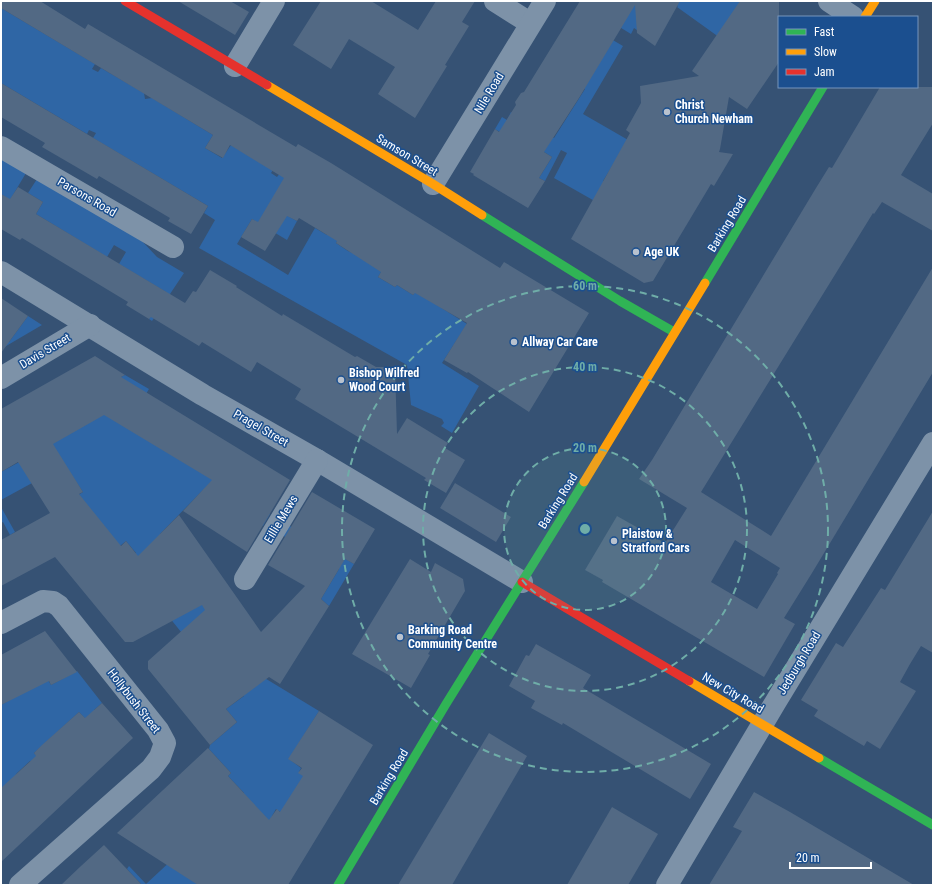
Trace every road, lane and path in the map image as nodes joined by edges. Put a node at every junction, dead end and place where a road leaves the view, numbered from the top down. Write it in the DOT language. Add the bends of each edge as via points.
graph roads {
  1 [pos="125,1"];
  2 [pos="274,1"];
  3 [pos="495,1"];
  4 [pos="545,1"];
  5 [pos="829,1"];
  6 [pos="875,1"];
  7 [pos="852,16"];
  8 [pos="866,16"];
  9 [pos="530,23"];
  10 [pos="235,66"];
  11 [pos="822,88"];
  12 [pos="1,146"];
  13 [pos="432,184"];
  14 [pos="173,247"];
  15 [pos="1,272"];
  16 [pos="90,325"];
  17 [pos="674,332"];
  18 [pos="1,378"];
  19 [pos="933,443"];
  20 [pos="316,460"];
  21 [pos="245,579"];
  22 [pos="522,582"];
  23 [pos="1,623"];
  24 [pos="762,724"];
  25 [pos="933,825"];
  26 [pos="20,885"];
  27 [pos="338,885"];
  28 [pos="667,885"];
  1 -- 10 [label="street, Samson Street"];
  2 -- 10 [label="street"];
  3 -- 9 [label="street"];
  4 -- 9 [label="street, Nile Road"];
  5 -- 7 [label="street"];
  6 -- 8 [label="street"];
  9 -- 13 [label="street, Nile Road"];
  10 -- 13 [label="street, Samson Street"];
  11 -- 17 [label="street, Barking Road"];
  12 -- 14 [label="street, Parsons Road"];
  13 -- 17 [label="street, Samson Street" via="620,302"];
  15 -- 16 [label="street, Pragel Street"];
  16 -- 18 [label="street, Davis Street"];
  16 -- 20 [label="street, Pragel Street" via="203,395"];
  17 -- 22 [label="street, Barking Road" via="616,432"];
  19 -- 24 [label="street, Jedburgh Road"];
  20 -- 21 [label="street, Eillie Mews"];
  20 -- 22 [label="street, Pragel Street"];
  22 -- 24 [label="street, New City Road"];
  22 -- 27 [label="street, Barking Road"];
  23 -- 26 [label="street, Hollybush Street" via="43,601 53,602 59,606 158,730 165,743 160,757 151,768"];
  24 -- 25 [label="street, New City Road"];
  24 -- 28 [label="street, Jedburgh Road"];
}
